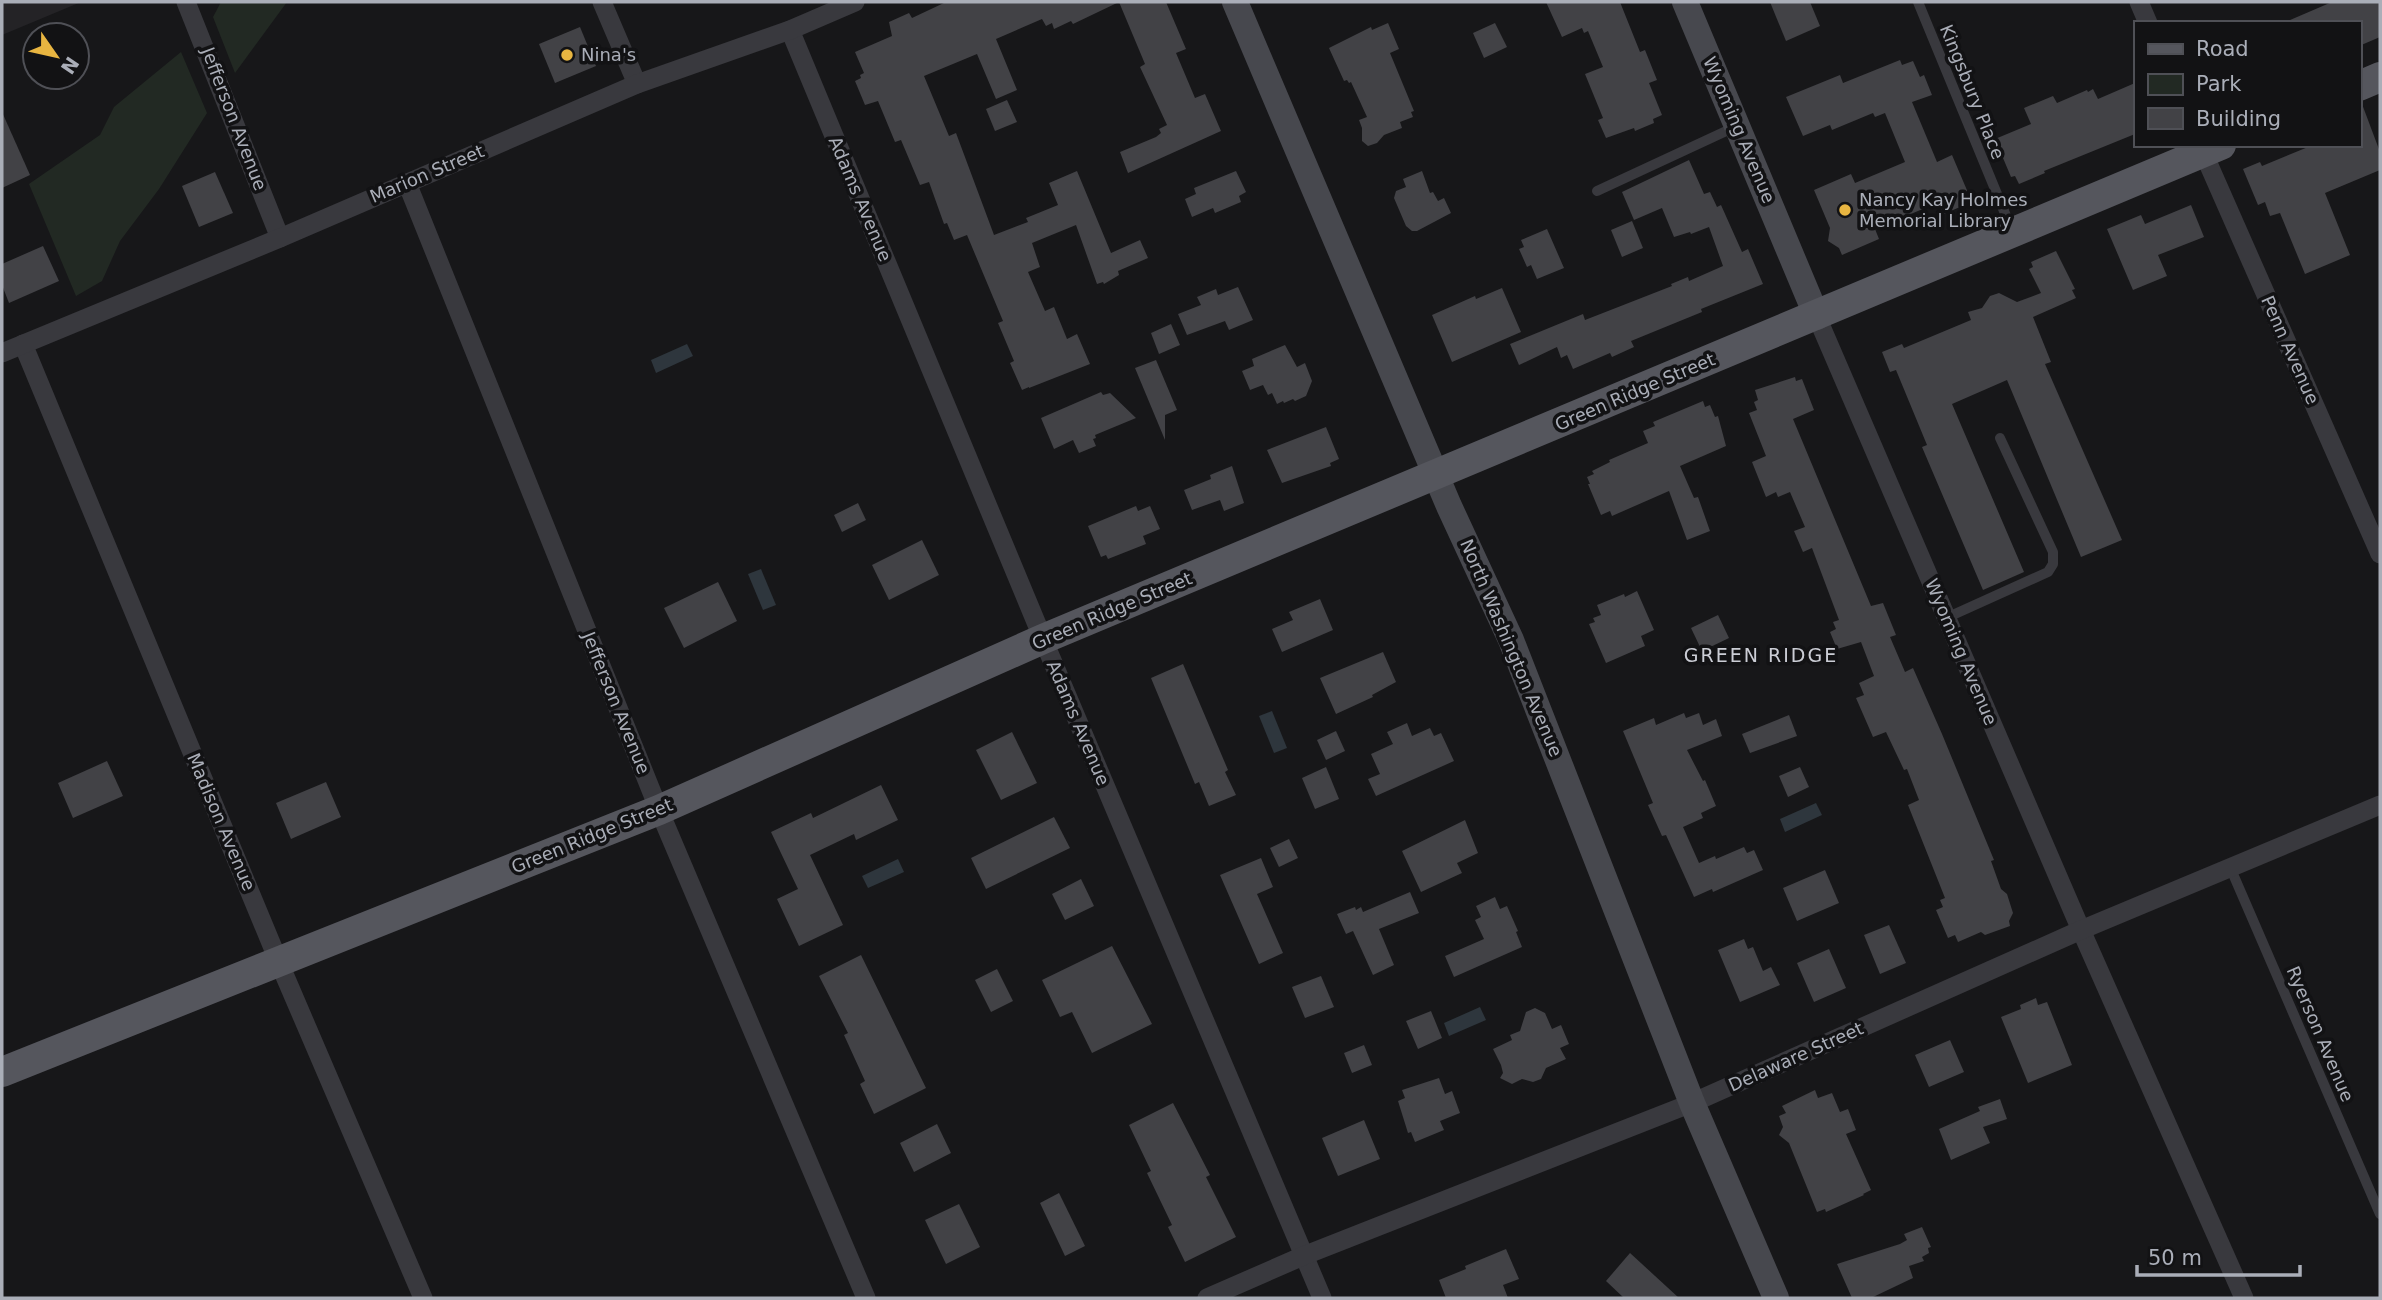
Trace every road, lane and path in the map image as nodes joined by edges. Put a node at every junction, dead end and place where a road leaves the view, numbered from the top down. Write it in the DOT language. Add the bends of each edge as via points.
graph roads {
  1 [pos="186,2"];
  2 [pos="602,2"];
  3 [pos="855,2"];
  4 [pos="1235,2"];
  5 [pos="1685,2"];
  6 [pos="1919,2"];
  7 [pos="2139,2"];
  8 [pos="2147,21"];
  9 [pos="790,30"];
  10 [pos="2380,77"];
  11 [pos="637,84"];
  12 [pos="2361,85"];
  13 [pos="1737,126"];
  14 [pos="2208,148"];
  15 [pos="407,183"];
  16 [pos="1597,191"];
  17 [pos="2012,233"];
  18 [pos="280,238"];
  19 [pos="1816,317"];
  20 [pos="23,344"];
  21 [pos="2,354"];
  22 [pos="2000,438"];
  23 [pos="1437,475"];
  24 [pos="2380,554"];
  25 [pos="1946,618"];
  26 [pos="1043,639"];
  27 [pos="2380,805"];
  28 [pos="659,810"];
  29 [pos="2230,866"];
  30 [pos="2081,930"];
  31 [pos="278,960"];
  32 [pos="2,1072"];
  33 [pos="1692,1103"];
  34 [pos="2380,1214"];
  35 [pos="1303,1256"];
  36 [pos="423,1298"];
  37 [pos="866,1298"];
  38 [pos="1207,1298"];
  39 [pos="1322,1298"];
  40 [pos="1776,1298"];
  41 [pos="2245,1298"];
  1 -- 18 [label="street, Jefferson Avenue"];
  2 -- 11 [label="street"];
  3 -- 9 [label="street, Marion Street"];
  4 -- 23 [label="street, North Washington Avenue"];
  5 -- 13 [label="street, Wyoming Avenue"];
  6 -- 17 [label="lane, Kingsbury Place"];
  7 -- 8 [label="street"];
  9 -- 11 [label="street, Marion Street"];
  9 -- 26 [label="street, Adams Avenue"];
  10 -- 12 [label="main road"];
  11 -- 15 [label="street, Marion Street"];
  13 -- 16 [label="lane"];
  13 -- 19 [label="street, Wyoming Avenue"];
  14 -- 17 [label="main road, Green Ridge Street"];
  14 -- 24 [label="street, Penn Avenue"];
  15 -- 18 [label="street, Marion Street"];
  15 -- 28 [label="street, Jefferson Avenue"];
  17 -- 19 [label="main road, Green Ridge Street"];
  18 -- 20 [label="street, Marion Street"];
  19 -- 23 [label="main road, Green Ridge Street"];
  19 -- 25 [label="street, Wyoming Avenue"];
  20 -- 21 [label="street, Marion Street"];
  20 -- 31 [label="street, Madison Avenue"];
  22 -- 25 [label="lane" via="2053,552 2053,564 2048,572"];
  23 -- 26 [label="main road, Green Ridge Street"];
  23 -- 33 [label="street, North Washington Avenue" via="1511,640"];
  25 -- 30 [label="street, Wyoming Avenue"];
  26 -- 28 [label="main road, Green Ridge Street"];
  26 -- 35 [label="street, Adams Avenue"];
  27 -- 29 [label="street, Delaware Street"];
  28 -- 31 [label="main road, Green Ridge Street"];
  28 -- 37 [label="street, Jefferson Avenue"];
  29 -- 30 [label="street, Delaware Street"];
  29 -- 34 [label="lane, Ryerson Avenue"];
  30 -- 33 [label="street, Delaware Street"];
  30 -- 41 [label="street, Wyoming Avenue"];
  31 -- 32 [label="main road, Green Ridge Street"];
  31 -- 36 [label="street, Madison Avenue"];
  33 -- 35 [label="street, Delaware Street"];
  33 -- 40 [label="street, North Washington Avenue"];
  35 -- 38 [label="street, Delaware Street"];
  35 -- 39 [label="street, Adams Avenue"];
}
